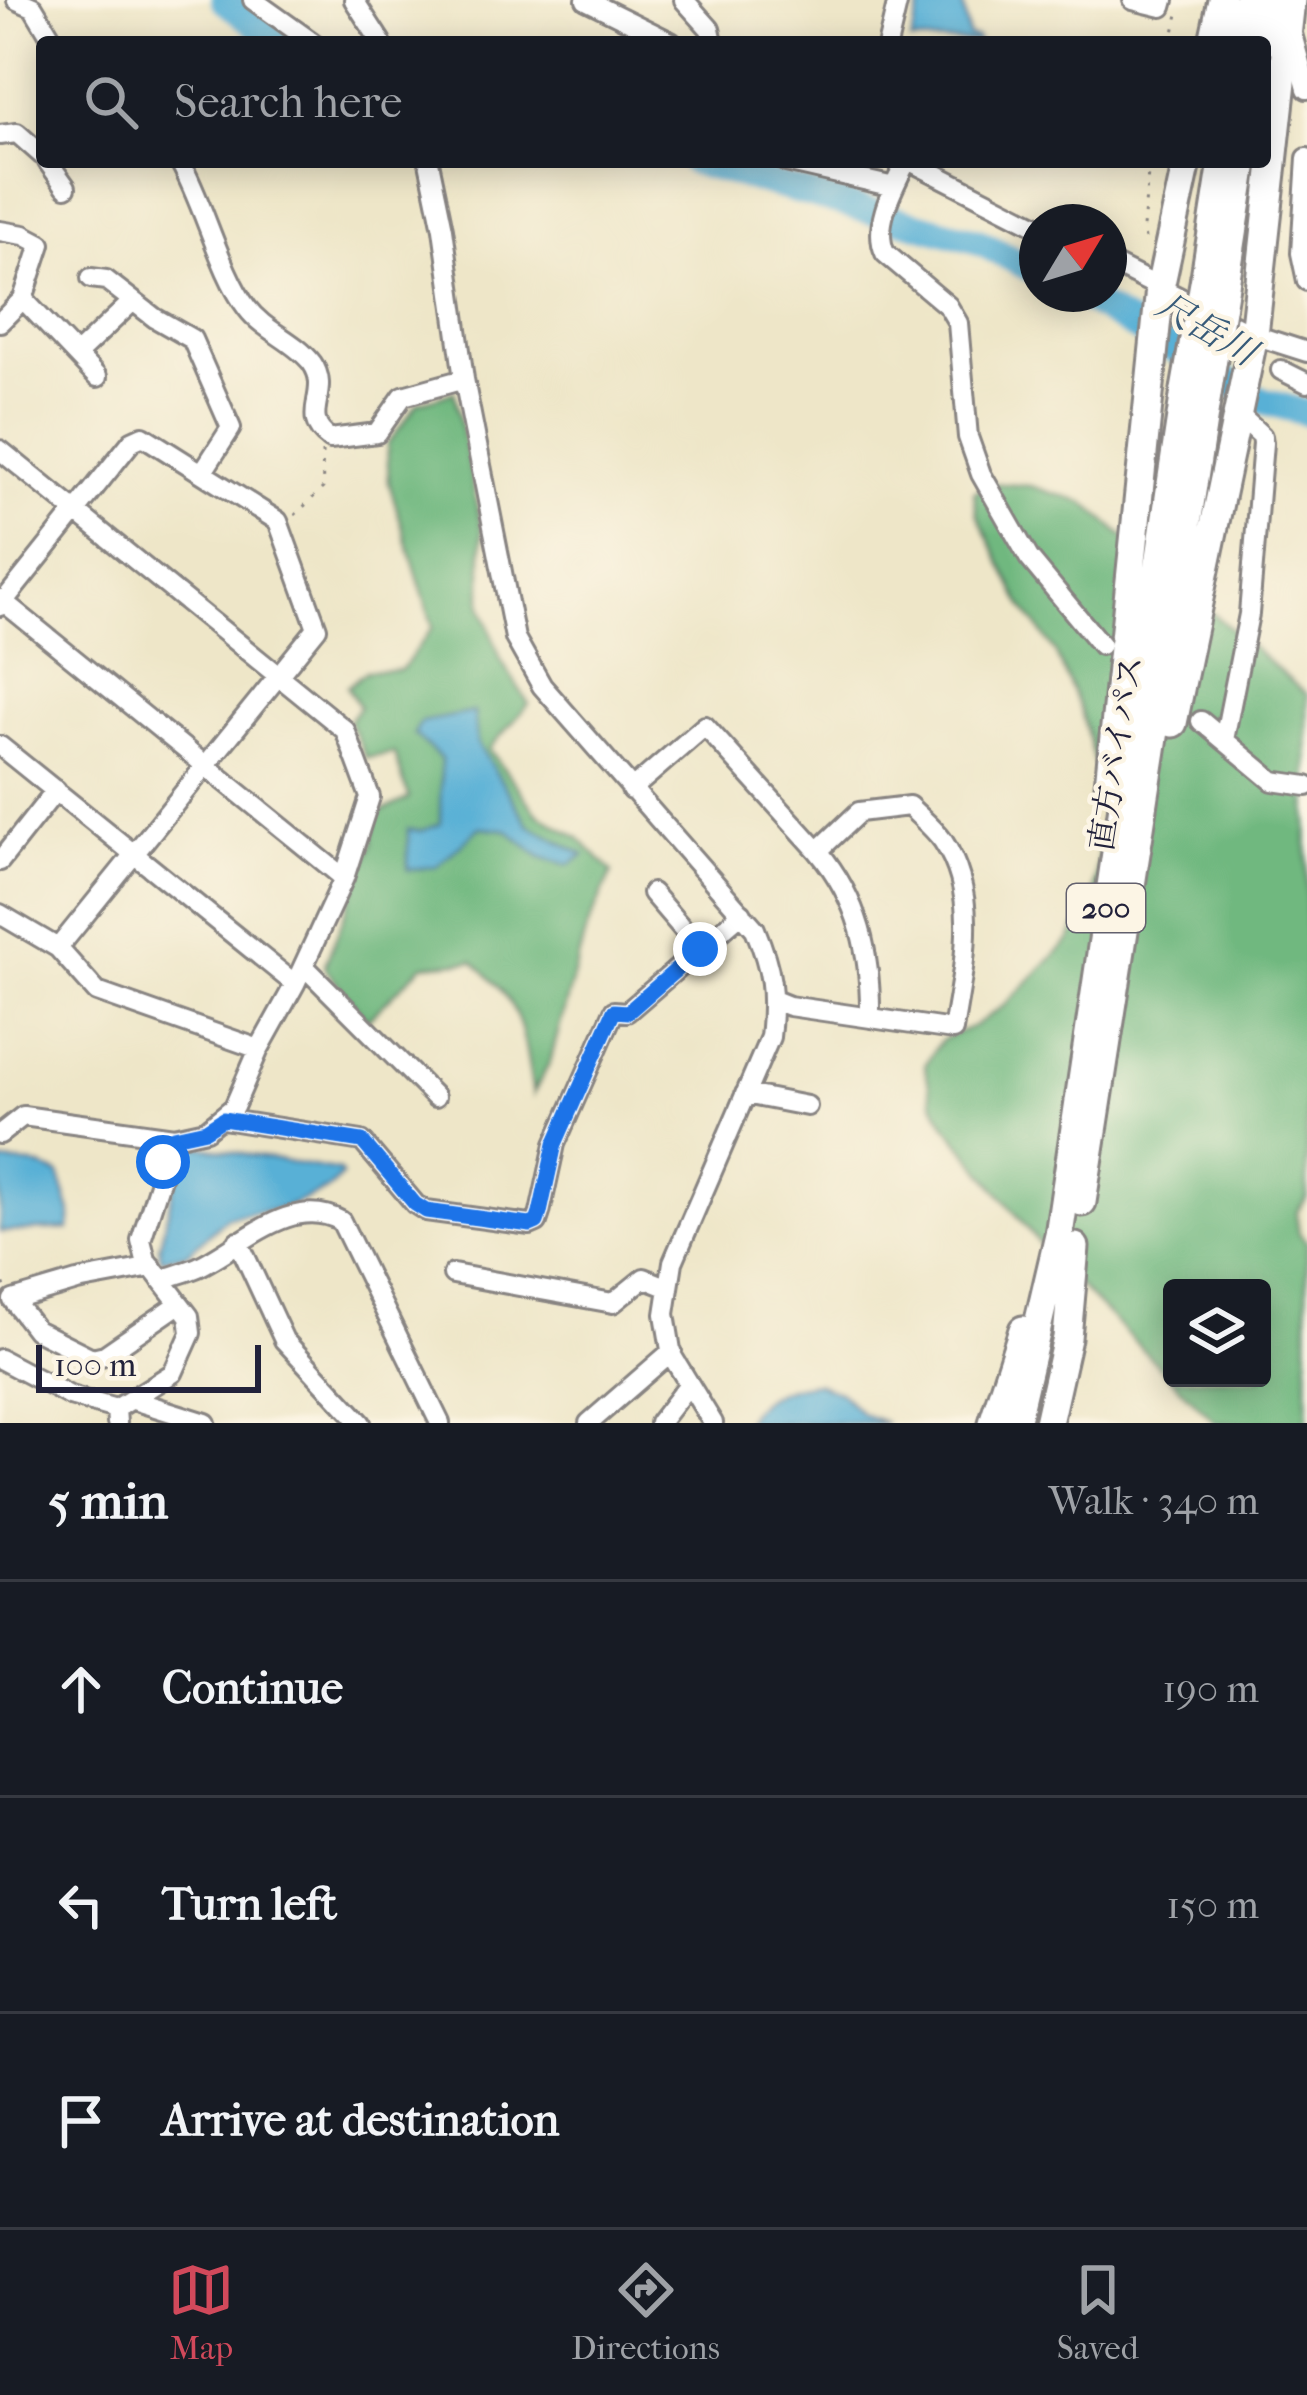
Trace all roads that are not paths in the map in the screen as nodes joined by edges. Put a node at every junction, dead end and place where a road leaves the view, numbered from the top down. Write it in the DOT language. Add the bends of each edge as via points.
graph roads {
  1 [pos="17,0"];
  2 [pos="253,0"];
  3 [pos="354,0"];
  4 [pos="586,0"];
  5 [pos="684,0"];
  6 [pos="898,0"];
  7 [pos="1133,0"];
  8 [pos="1164,0"];
  9 [pos="1222,0"];
  10 [pos="1248,0"];
  11 [pos="1270,0"];
  12 [pos="1290,12"];
  13 [pos="51,36"];
  14 [pos="304,36"];
  15 [pos="377,36"];
  16 [pos="659,36"];
  17 [pos="711,36"];
  18 [pos="889,36"];
  19 [pos="1214,36"];
  20 [pos="1242,36"];
  21 [pos="1265,36"];
  22 [pos="1307,89"];
  23 [pos="0,135"];
  24 [pos="36,149"];
  25 [pos="1307,158"];
  26 [pos="53,168"];
  27 [pos="183,168"];
  28 [pos="430,168"];
  29 [pos="811,168"];
  30 [pos="906,168"];
  31 [pos="921,168"];
  32 [pos="1186,168"];
  33 [pos="1222,168"];
  34 [pos="1243,168"];
  35 [pos="66,187"];
  36 [pos="894,188"];
  37 [pos="1019,217"];
  38 [pos="0,231"];
  39 [pos="1127,271"];
  40 [pos="91,278"];
  41 [pos="1215,281"];
  42 [pos="1307,281"];
  43 [pos="1160,288"];
  44 [pos="23,299"];
  45 [pos="133,301"];
  46 [pos="0,322"];
  47 [pos="1254,335"];
  48 [pos="1307,352"];
  49 [pos="76,355"];
  50 [pos="1281,370"];
  51 [pos="97,377"];
  52 [pos="464,380"];
  53 [pos="1307,383"];
  54 [pos="1238,413"];
  55 [pos="0,449"];
  56 [pos="202,473"];
  57 [pos="77,511"];
  58 [pos="1,602"];
  59 [pos="1101,645"];
  60 [pos="279,676"];
  61 [pos="1201,721"];
  62 [pos="1224,740"];
  63 [pos="0,746"];
  64 [pos="205,766"];
  65 [pos="1307,786"];
  66 [pos="56,790"];
  67 [pos="631,790"];
  68 [pos="818,851"];
  69 [pos="136,854"];
  70 [pos="0,861"];
  71 [pos="344,878"];
  72 [pos="652,893"];
  73 [pos="0,914"];
  74 [pos="742,914"];
  75 [pos="58,948"];
  76 [pos="700,949"];
  77 [pos="299,975"];
  78 [pos="1104,987"];
  79 [pos="774,1000"];
  80 [pos="870,1018"];
  81 [pos="259,1049"];
  82 [pos="745,1094"];
  83 [pos="435,1097"];
  84 [pos="807,1106"];
  85 [pos="223,1119"];
  86 [pos="0,1134"];
  87 [pos="174,1137"];
  88 [pos="238,1241"];
  89 [pos="1067,1241"];
  90 [pos="156,1274"];
  91 [pos="454,1274"];
  92 [pos="669,1288"];
  93 [pos="179,1304"];
  94 [pos="672,1351"];
  95 [pos="0,1359"];
  96 [pos="689,1384"];
  97 [pos="122,1411"];
  98 [pos="206,1423"];
  99 [pos="362,1423"];
  100 [pos="440,1423"];
  101 [pos="589,1423"];
  102 [pos="659,1423"];
  103 [pos="713,1423"];
  104 [pos="994,1423"];
  105 [pos="1015,1423"];
  106 [pos="1033,1423"];
  107 [pos="1048,1423"];
  1 -- 13 [label="street" via="33,8"];
  2 -- 14 [label="street"];
  3 -- 15 [label="street"];
  4 -- 16 [label="street"];
  5 -- 17 [label="street"];
  6 -- 18 [label="street"];
  7 -- 8 [label="street" via="1162,7"];
  9 -- 19 [label="highway"];
  10 -- 20 [label="highway"];
  11 -- 21 [label="highway"];
  12 -- 22 [label="street"];
  12 -- 47 [label="highway"];
  23 -- 24 [label="street" via="17,134"];
  25 -- 42 [label="street"];
  26 -- 35 [label="street"];
  27 -- 52 [label="street" via="244,305 311,363 321,433 377,434 403,396"];
  28 -- 52 [label="street"];
  29 -- 36 [label="street"];
  30 -- 36 [label="street"];
  31 -- 37 [label="street"];
  32 -- 43 [label="highway"];
  33 -- 41 [label="highway, 直方バイパス / 200"];
  34 -- 41 [label="highway, 直方バイパス / 200"];
  36 -- 59 [label="street" via="880,243 958,323 968,437 981,474 1029,558"];
  38 -- 44 [label="street" via="41,244"];
  39 -- 43 [label="street"];
  40 -- 45 [label="street"];
  41 -- 78 [label="highway, 直方バイパス / 200, bridge"];
  43 -- 47 [label="street"];
  43 -- 78 [label="highway" via="1113,722"];
  44 -- 46 [label="street"];
  44 -- 49 [label="street"];
  45 -- 49 [label="street"];
  45 -- 56 [label="street" via="192,339 230,428"];
  47 -- 48 [label="street"];
  47 -- 54 [label="highway"];
  49 -- 51 [label="street"];
  50 -- 53 [label="street"];
  52 -- 67 [label="street" via="515,638 542,686"];
  54 -- 62 [label="street" via="1263,443 1249,614"];
  54 -- 78 [label="highway" via="1148,845"];
  55 -- 57 [label="street"];
  56 -- 57 [label="street" via="143,436"];
  56 -- 60 [label="street" via="278,520 317,628"];
  57 -- 58 [label="street"];
  57 -- 60 [label="street"];
  58 -- 64 [label="street"];
  60 -- 64 [label="street"];
  60 -- 71 [label="street" via="345,730 370,797"];
  61 -- 62 [label="street"];
  62 -- 65 [label="street" via="1273,781"];
  63 -- 66 [label="street"];
  64 -- 69 [label="street"];
  64 -- 71 [label="street"];
  66 -- 69 [label="street"];
  66 -- 70 [label="street"];
  67 -- 68 [label="street" via="705,726"];
  67 -- 74 [label="street"];
  68 -- 80 [label="street" via="857,914 871,973"];
  68 -- 80 [label="street" via="859,812 909,806 943,840 958,875 968,943 953,1030"];
  69 -- 75 [label="street"];
  69 -- 77 [label="street"];
  71 -- 77 [label="street"];
  72 -- 76 [label="street"];
  73 -- 75 [label="street"];
  74 -- 76 [label="street"];
  74 -- 79 [label="street" via="771,968"];
  75 -- 81 [label="street" via="97,992"];
  76 -- 85 [label="street" via="628,1012 614,1011 555,1144 530,1225 426,1211 362,1141"];
  77 -- 81 [label="street"];
  77 -- 83 [label="street"];
  78 -- 89 [label="highway, 直方バイパス / 200"];
  79 -- 80 [label="street"];
  79 -- 82 [label="street" via="770,1037"];
  81 -- 85 [label="street"];
  82 -- 84 [label="street"];
  82 -- 92 [label="street"];
  85 -- 87 [label="street"];
  86 -- 87 [label="street" via="23,1117"];
  87 -- 90 [label="street" via="141,1240"];
  88 -- 90 [label="street" via="199,1267"];
  88 -- 99 [label="street" via="284,1340"];
  88 -- 100 [label="street" via="275,1222 325,1213 341,1221"];
  89 -- 104 [label="highway"];
  89 -- 105 [label="highway, 直方バイパス / 200"];
  89 -- 106 [label="highway, 直方バイパス / 200"];
  89 -- 107 [label="highway" via="1067,1337"];
  90 -- 93 [label="street"];
  90 -- 93 [label="street" via="77,1281 13,1300 36,1330 92,1358"];
  91 -- 92 [label="street" via="614,1303 644,1278"];
  92 -- 94 [label="street"];
  93 -- 97 [label="street" via="191,1334 182,1360"];
  94 -- 96 [label="street"];
  94 -- 101 [label="street"];
  95 -- 97 [label="street" via="70,1396"];
  96 -- 102 [label="street"];
  96 -- 103 [label="street"];
  97 -- 98 [label="street"];
}
